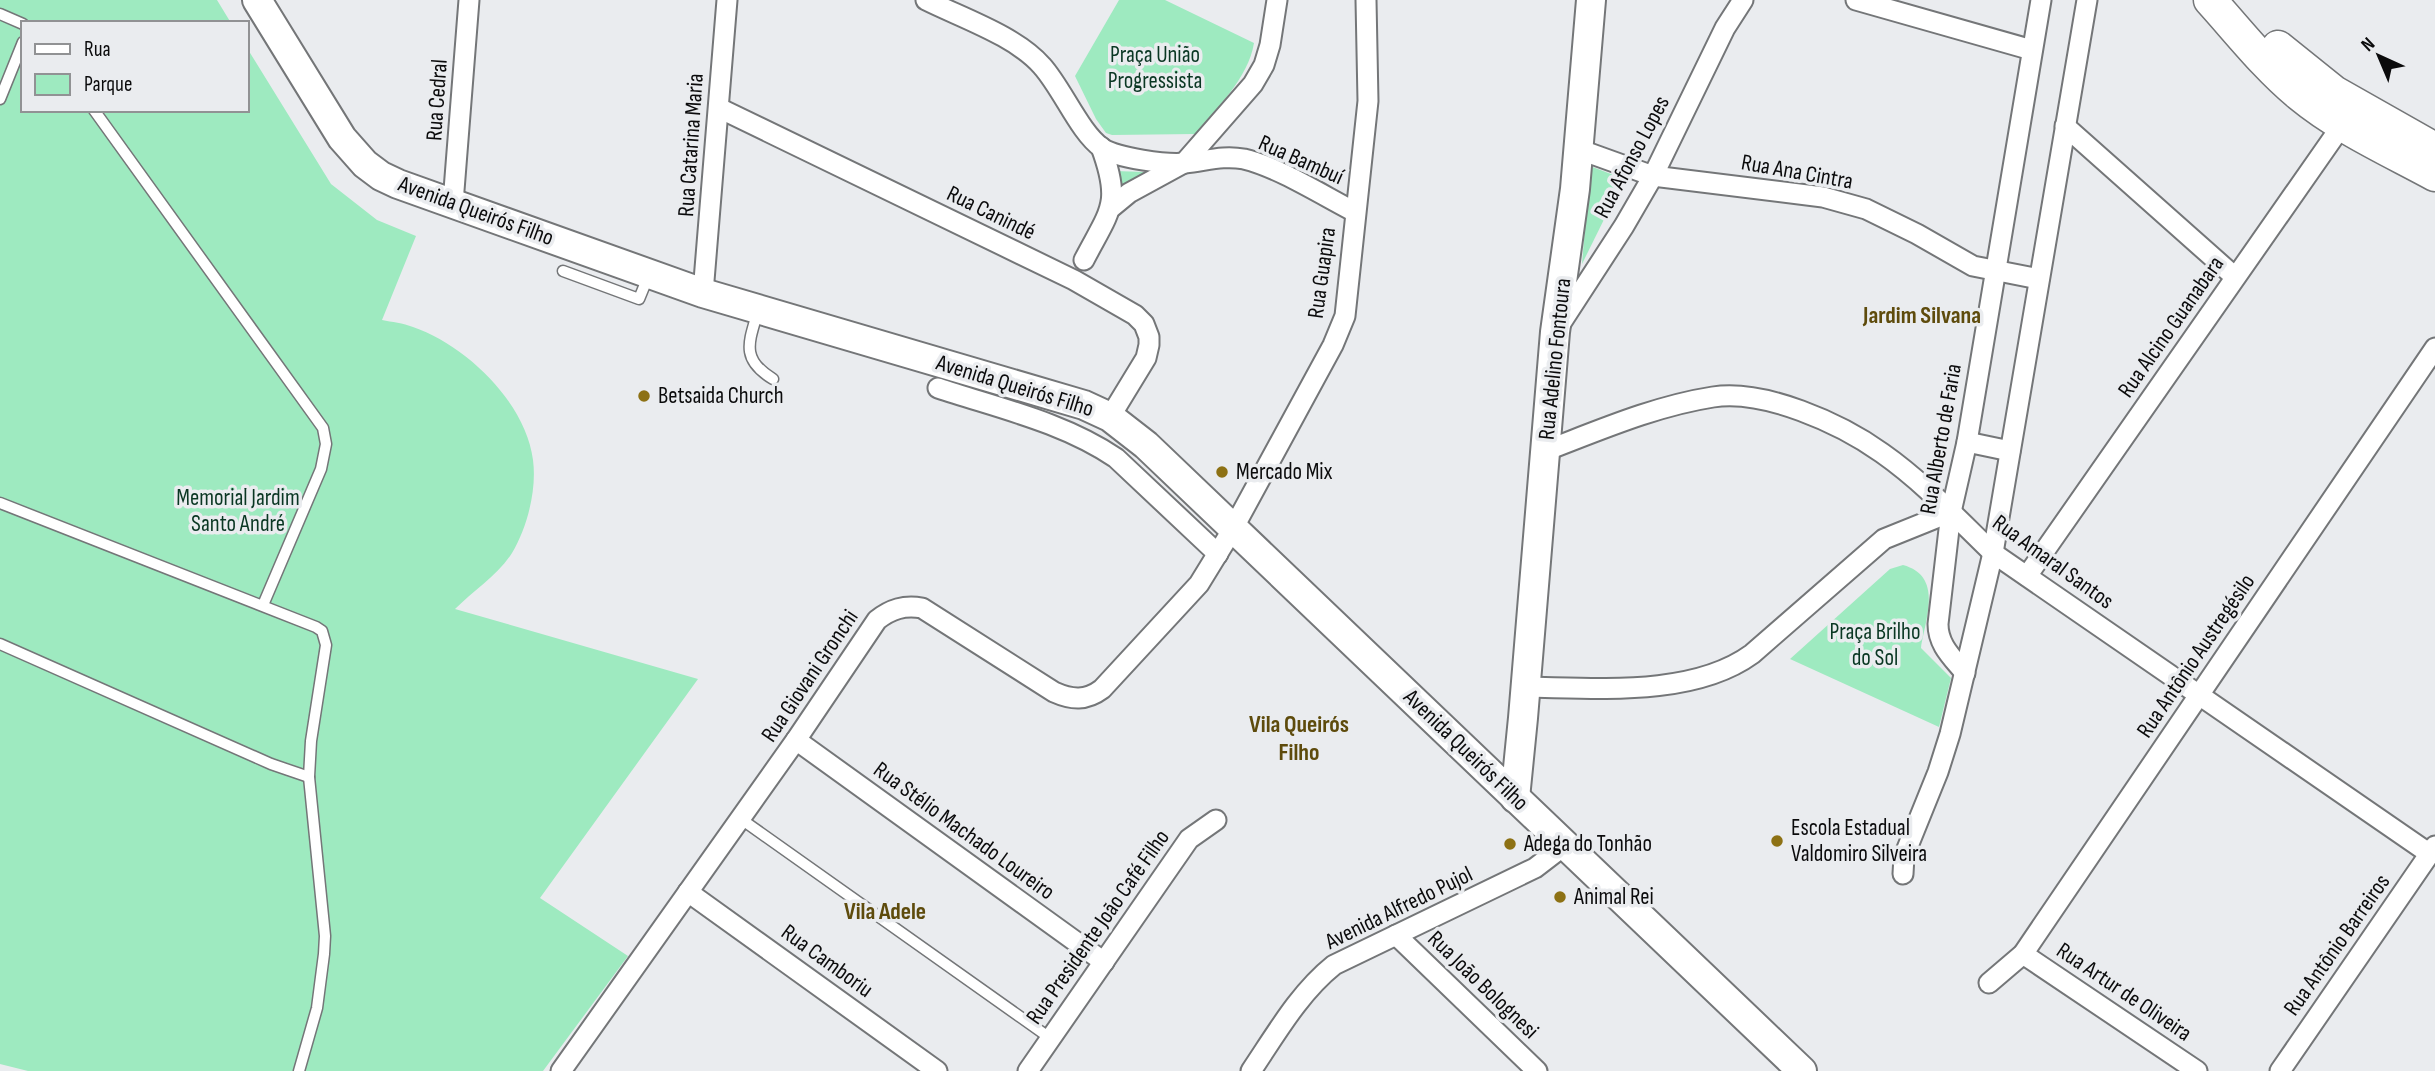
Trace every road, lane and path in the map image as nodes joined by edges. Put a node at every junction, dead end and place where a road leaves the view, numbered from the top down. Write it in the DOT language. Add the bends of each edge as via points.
graph roads {
  1 [pos="257,0"];
  2 [pos="469,0"];
  3 [pos="727,0"];
  4 [pos="926,0"];
  5 [pos="1277,0"];
  6 [pos="1366,0"];
  7 [pos="1591,0"];
  8 [pos="1743,0"];
  9 [pos="1856,0"];
  10 [pos="2041,0"];
  11 [pos="2087,0"];
  12 [pos="2210,0"];
  13 [pos="2235,0"];
  14 [pos="0,14"];
  15 [pos="21,23"];
  16 [pos="21,48"];
  17 [pos="2032,50"];
  18 [pos="0,99"];
  19 [pos="719,108"];
  20 [pos="95,112"];
  21 [pos="2349,116"];
  22 [pos="2065,126"];
  23 [pos="1101,147"];
  24 [pos="1578,149"];
  25 [pos="2435,149"];
  26 [pos="1184,163"];
  27 [pos="2435,175"];
  28 [pos="1653,176"];
  29 [pos="453,204"];
  30 [pos="1112,207"];
  31 [pos="1355,212"];
  32 [pos="1084,261"];
  33 [pos="563,271"];
  34 [pos="1994,271"];
  35 [pos="607,272"];
  36 [pos="2235,277"];
  37 [pos="2039,279"];
  38 [pos="703,293"];
  39 [pos="758,310"];
  40 [pos="1555,332"];
  41 [pos="2435,348"];
  42 [pos="773,379"];
  43 [pos="938,388"];
  44 [pos="1110,417"];
  45 [pos="1967,442"];
  46 [pos="1545,451"];
  47 [pos="2010,451"];
  48 [pos="0,503"];
  49 [pos="1951,512"];
  50 [pos="1234,527"];
  51 [pos="1993,553"];
  52 [pos="1218,554"];
  53 [pos="2027,576"];
  54 [pos="263,605"];
  55 [pos="0,644"];
  56 [pos="1965,673"];
  57 [pos="1526,687"];
  58 [pos="2199,695"];
  59 [pos="1523,718"];
  60 [pos="796,740"];
  61 [pos="1479,763"];
  62 [pos="309,777"];
  63 [pos="1515,798"];
  64 [pos="741,819"];
  65 [pos="1216,820"];
  66 [pos="1565,845"];
  67 [pos="2432,850"];
  68 [pos="1903,874"];
  69 [pos="688,892"];
  70 [pos="1396,935"];
  71 [pos="2023,954"];
  72 [pos="1104,962"];
  73 [pos="1989,983"];
  74 [pos="1051,1038"];
  75 [pos="299,1071"];
  76 [pos="561,1071"];
  77 [pos="937,1071"];
  78 [pos="1028,1071"];
  79 [pos="1251,1071"];
  80 [pos="1537,1071"];
  81 [pos="1802,1071"];
  82 [pos="2197,1071"];
  83 [pos="2280,1071"];
  1 -- 29 [label="main road, Avenida Queirós Filho" via="354,152 381,176"];
  2 -- 29 [label="street, Rua Cedral"];
  3 -- 19 [label="street, Rua Catarina Maria"];
  4 -- 23 [label="street" via="1006,39 1040,63"];
  5 -- 26 [label="street" via="1270,45 1253,84"];
  6 -- 31 [label="street, Rua Guapira" via="1368,102"];
  7 -- 24 [label="main road, Rua Adelino Fontoura"];
  8 -- 28 [label="street, Rua Afonso Lopes"];
  9 -- 17 [label="street"];
  10 -- 17 [label="street, Rua Alberto de Faria"];
  11 -- 22 [label="street"];
  12 -- 21 [label="main road" via="2281,78"];
  13 -- 21 [label="main road" via="2287,55 2334,92"];
  14 -- 15 [label="lane"];
  16 -- 18 [label="lane"];
  17 -- 34 [label="street, Rua Alberto de Faria"];
  19 -- 38 [label="street, Rua Catarina Maria"];
  19 -- 44 [label="street, Rua Canindé" via="1074,280 1135,315 1149,337 1146,358"];
  20 -- 54 [label="lane" via="323,428 326,444 321,469"];
  21 -- 25 [label="main road"];
  21 -- 27 [label="main road"];
  21 -- 36 [label="street, Rua Alcino Guanabara"];
  22 -- 36 [label="street"];
  22 -- 37 [label="street"];
  23 -- 26 [label="street" via="1124,157"];
  23 -- 30 [label="street" via="1112,183"];
  24 -- 28 [label="street, Rua Ana Cintra"];
  24 -- 40 [label="main road, Rua Adelino Fontoura"];
  26 -- 30 [label="street"];
  26 -- 31 [label="street, Rua Bambuí" via="1219,157 1242,159"];
  28 -- 34 [label="street, Rua Ana Cintra" via="1823,197 1866,209 1973,266"];
  28 -- 40 [label="street, Rua Afonso Lopes"];
  29 -- 35 [label="main road, Avenida Queirós Filho"];
  30 -- 32 [label="street"];
  31 -- 50 [label="street, Rua Guapira" via="1345,316"];
  33 -- 35 [label="lane"];
  34 -- 37 [label="street, Rua Ana Cintra"];
  34 -- 45 [label="street, Rua Alberto de Faria"];
  35 -- 38 [label="main road, Avenida Queirós Filho" via="650,274"];
  36 -- 53 [label="street, Rua Alcino Guanabara"];
  37 -- 47 [label="street"];
  38 -- 39 [label="main road, Avenida Queirós Filho"];
  39 -- 42 [label="lane" via="749,352 754,364"];
  39 -- 44 [label="main road, Avenida Queirós Filho" via="1084,405"];
  40 -- 46 [label="main road, Rua Adelino Fontoura"];
  41 -- 58 [label="street, Rua Antônio Austregésilo"];
  43 -- 52 [label="street, Avenida Queirós Filho" via="1066,430 1099,447"];
  44 -- 50 [label="main road, Avenida Queirós Filho"];
  45 -- 47 [label="street"];
  45 -- 49 [label="street, Rua Alberto de Faria"];
  46 -- 49 [label="street, Rua Amaral Santos" via="1663,408 1715,396 1752,397 1794,408 1882,453"];
  46 -- 57 [label="main road, Rua Adelino Fontoura"];
  47 -- 51 [label="street"];
  48 -- 54 [label="lane"];
  49 -- 51 [label="street, Rua Amaral Santos"];
  49 -- 56 [label="street, Rua Alberto de Faria" via="1938,636"];
  49 -- 57 [label="street" via="1885,538 1752,654 1715,675 1658,686"];
  50 -- 52 [label="street, Rua Giovani Gronchi"];
  50 -- 61 [label="main road, Avenida Queirós Filho"];
  51 -- 53 [label="street, Rua Amaral Santos"];
  51 -- 56 [label="street"];
  52 -- 60 [label="street, Rua Giovani Gronchi" via="1188,598 1112,679 1081,699 1054,692 932,612 911,606 889,611 877,620"];
  53 -- 58 [label="street, Rua Amaral Santos"];
  54 -- 62 [label="lane" via="320,629 325,639"];
  55 -- 62 [label="lane"];
  56 -- 68 [label="street" via="1950,734 1905,856"];
  57 -- 59 [label="main road, Rua Adelino Fontoura"];
  58 -- 67 [label="street, Rua Amaral Santos"];
  58 -- 71 [label="street, Rua Antônio Austregésilo"];
  59 -- 61 [label="main road"];
  59 -- 63 [label="main road, Rua Adelino Fontoura"];
  60 -- 64 [label="street, Rua Giovani Gronchi"];
  60 -- 72 [label="street, Rua Stélio Machado Loureiro"];
  61 -- 63 [label="main road, Avenida Queirós Filho"];
  62 -- 75 [label="lane" via="325,936 317,1009"];
  63 -- 66 [label="main road, Avenida Queirós Filho"];
  64 -- 69 [label="street, Rua Giovani Gronchi"];
  64 -- 74 [label="lane"];
  65 -- 72 [label="street, Rua Presidente João Café Filho" via="1189,839"];
  66 -- 70 [label="street, Avenida Alfredo Pujol" via="1535,868"];
  66 -- 81 [label="main road, Avenida Queirós Filho"];
  67 -- 83 [label="street, Rua Antônio Barreiros"];
  69 -- 76 [label="street, Rua Giovani Gronchi"];
  69 -- 77 [label="street, Rua Camboriu"];
  70 -- 79 [label="street, Avenida Alfredo Pujol" via="1353,954 1318,978"];
  70 -- 80 [label="street, Rua João Bolognesi"];
  71 -- 73 [label="street, Rua Antônio Austregésilo"];
  71 -- 82 [label="street, Rua Artur de Oliveira"];
  72 -- 74 [label="street, Rua Presidente João Café Filho"];
  74 -- 78 [label="street, Rua Presidente João Café Filho"];
}
